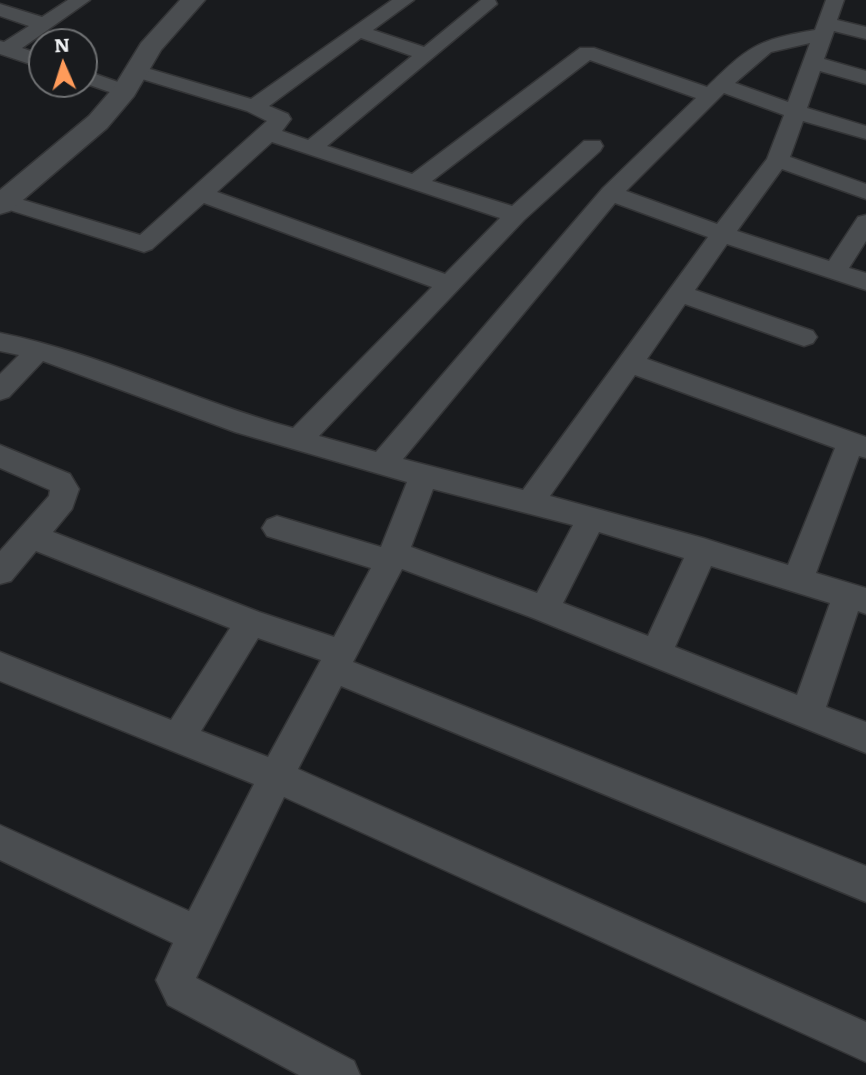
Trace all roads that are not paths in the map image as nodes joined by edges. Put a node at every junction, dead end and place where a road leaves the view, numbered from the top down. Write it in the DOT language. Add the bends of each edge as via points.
graph roads {
  1 [pos="81,0"];
  2 [pos="193,0"];
  3 [pos="405,0"];
  4 [pos="835,0"];
  5 [pos="488,4"];
  6 [pos="0,10"];
  7 [pos="43,24"];
  8 [pos="824,29"];
  9 [pos="358,31"];
  10 [pos="866,33"];
  11 [pos="3,48"];
  12 [pos="426,54"];
  13 [pos="28,57"];
  14 [pos="813,62"];
  15 [pos="98,78"];
  16 [pos="866,78"];
  17 [pos="130,81"];
  18 [pos="716,91"];
  19 [pos="254,107"];
  20 [pos="793,111"];
  21 [pos="866,133"];
  22 [pos="269,134"];
  23 [pos="592,146"];
  24 [pos="312,148"];
  25 [pos="778,160"];
  26 [pos="415,183"];
  27 [pos="866,192"];
  28 [pos="611,193"];
  29 [pos="201,194"];
  30 [pos="1,203"];
  31 [pos="516,215"];
  32 [pos="866,222"];
  33 [pos="722,234"];
  34 [pos="835,271"];
  35 [pos="866,282"];
  36 [pos="449,284"];
  37 [pos="681,294"];
  38 [pos="804,337"];
  39 [pos="0,342"];
  40 [pos="39,350"];
  41 [pos="631,363"];
  42 [pos="0,390"];
  43 [pos="298,440"];
  44 [pos="858,445"];
  45 [pos="0,456"];
  46 [pos="384,462"];
  47 [pos="424,476"];
  48 [pos="531,501"];
  49 [pos="591,518"];
  50 [pos="277,528"];
  51 [pos="33,537"];
  52 [pos="703,550"];
  53 [pos="391,558"];
  54 [pos="0,572"];
  55 [pos="798,579"];
  56 [pos="857,598"];
  57 [pos="544,609"];
  58 [pos="251,622"];
  59 [pos="655,655"];
  60 [pos="337,660"];
  61 [pos="0,666"];
  62 [pos="807,715"];
  63 [pos="178,738"];
  64 [pos="866,738"];
  65 [pos="276,776"];
  66 [pos="0,842"];
  67 [pos="866,884"];
  68 [pos="196,934"];
  69 [pos="866,1042"];
  70 [pos="340,1075"];
  1 -- 7 [label="street"];
  2 -- 17 [label="street" via="164,30"];
  3 -- 9 [label="street"];
  4 -- 8 [label="street"];
  5 -- 12 [label="street"];
  6 -- 7 [label="street"];
  7 -- 11 [label="street"];
  8 -- 10 [label="street"];
  8 -- 14 [label="street"];
  8 -- 18 [label="street" via="764,48"];
  9 -- 12 [label="street"];
  9 -- 19 [label="street"];
  11 -- 13 [label="street"];
  12 -- 24 [label="street"];
  14 -- 16 [label="street"];
  14 -- 20 [label="street"];
  15 -- 17 [label="street"];
  17 -- 19 [label="street"];
  17 -- 30 [label="street" via="98,122"];
  18 -- 20 [label="street"];
  18 -- 26 [label="street" via="587,52"];
  18 -- 28 [label="street"];
  19 -- 22 [label="street" via="280,119"];
  20 -- 21 [label="street"];
  20 -- 25 [label="street"];
  22 -- 24 [label="street"];
  22 -- 29 [label="street"];
  23 -- 31 [label="street"];
  24 -- 26 [label="street"];
  25 -- 27 [label="street"];
  25 -- 33 [label="street"];
  26 -- 31 [label="street"];
  28 -- 33 [label="street"];
  28 -- 46 [label="street"];
  29 -- 30 [label="street" via="144,244"];
  29 -- 36 [label="street"];
  31 -- 36 [label="street"];
  32 -- 34 [label="street"];
  33 -- 34 [label="street"];
  33 -- 37 [label="street"];
  34 -- 35 [label="street"];
  36 -- 43 [label="street"];
  37 -- 38 [label="street"];
  37 -- 41 [label="street"];
  39 -- 40 [label="street"];
  40 -- 42 [label="street"];
  40 -- 43 [label="street"];
  41 -- 44 [label="street"];
  41 -- 48 [label="street"];
  43 -- 46 [label="street"];
  44 -- 55 [label="street"];
  45 -- 51 [label="street" via="60,482 65,489 62,501"];
  46 -- 47 [label="street"];
  47 -- 48 [label="street"];
  47 -- 53 [label="street"];
  48 -- 49 [label="street"];
  49 -- 52 [label="street"];
  49 -- 57 [label="street"];
  50 -- 53 [label="street"];
  51 -- 54 [label="street"];
  51 -- 58 [label="street"];
  52 -- 55 [label="street"];
  52 -- 59 [label="street"];
  53 -- 57 [label="street"];
  53 -- 60 [label="street"];
  55 -- 56 [label="street"];
  56 -- 62 [label="street"];
  57 -- 59 [label="street"];
  58 -- 60 [label="street"];
  58 -- 63 [label="street"];
  59 -- 62 [label="street"];
  60 -- 65 [label="street"];
  60 -- 67 [label="street"];
  61 -- 63 [label="street"];
  62 -- 64 [label="street"];
  63 -- 65 [label="street"];
  65 -- 68 [label="street"];
  65 -- 69 [label="street"];
  66 -- 68 [label="street"];
  68 -- 70 [label="street" via="178,972 177,986"];
}
